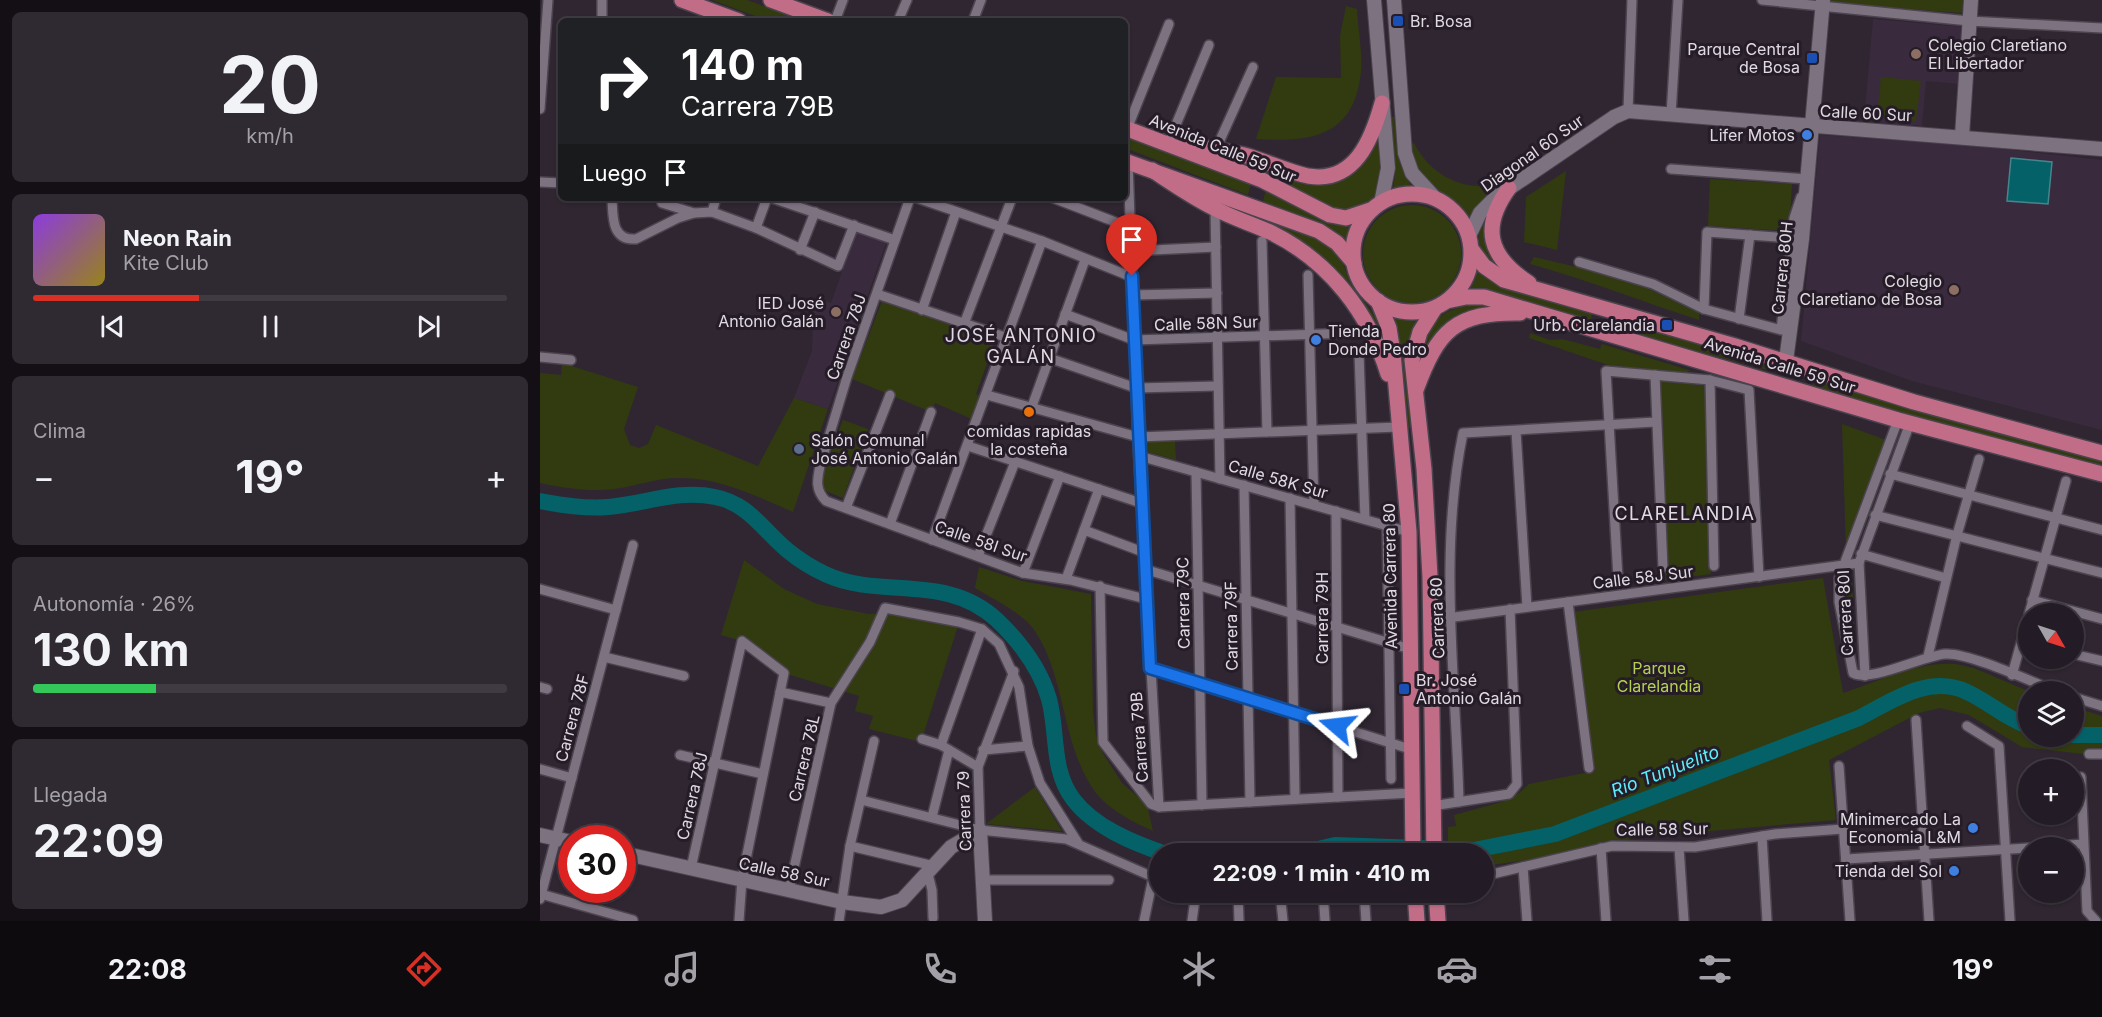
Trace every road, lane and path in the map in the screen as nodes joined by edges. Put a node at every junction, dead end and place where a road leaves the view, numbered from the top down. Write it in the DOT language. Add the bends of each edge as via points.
graph roads {
  1 [pos="548,0"];
  2 [pos="602,0"];
  3 [pos="682,0"];
  4 [pos="843,0"];
  5 [pos="906,0"];
  6 [pos="981,0"];
  7 [pos="1374,0"];
  8 [pos="1394,0"];
  9 [pos="1632,0"];
  10 [pos="1678,0"];
  11 [pos="1762,0"];
  12 [pos="1971,0"];
  13 [pos="774,1"];
  14 [pos="1822,3"];
  15 [pos="602,18"];
  16 [pos="731,18"];
  17 [pos="820,18"];
  18 [pos="836,18"];
  19 [pos="899,18"];
  20 [pos="974,18"];
  21 [pos="1969,21"];
  22 [pos="1169,24"];
  23 [pos="2102,28"];
  24 [pos="1209,45"];
  25 [pos="1253,67"];
  26 [pos="1382,103"];
  27 [pos="540,109"];
  28 [pos="1628,111"];
  29 [pos="1671,115"];
  30 [pos="1128,123"];
  31 [pos="1811,127"];
  32 [pos="1128,129"];
  33 [pos="1962,136"];
  34 [pos="1168,144"];
  35 [pos="1216,149"];
  36 [pos="2102,149"];
  37 [pos="1128,161"];
  38 [pos="1671,169"];
  39 [pos="1152,170"];
  40 [pos="1128,178"];
  41 [pos="1807,179"];
  42 [pos="540,182"];
  43 [pos="558,183"];
  44 [pos="1509,188"];
  45 [pos="1434,198"];
  46 [pos="612,201"];
  47 [pos="665,201"];
  48 [pos="715,201"];
  49 [pos="766,201"];
  50 [pos="781,201"];
  51 [pos="909,201"];
  52 [pos="925,201"];
  53 [pos="1011,201"];
  54 [pos="1061,201"];
  55 [pos="1377,206"];
  56 [pos="1215,209"];
  57 [pos="712,212"];
  58 [pos="815,212"];
  59 [pos="956,212"];
  60 [pos="694,213"];
  61 [pos="854,225"];
  62 [pos="1001,227"];
  63 [pos="756,228"];
  64 [pos="1131,228"];
  65 [pos="1750,235"];
  66 [pos="895,240"];
  67 [pos="1792,240"];
  68 [pos="1042,241"];
  69 [pos="1262,241"];
  70 [pos="1470,243"];
  71 [pos="1216,247"];
  72 [pos="800,250"];
  73 [pos="1131,250"];
  74 [pos="1085,260"];
  75 [pos="1800,260"];
  76 [pos="1579,262"];
  77 [pos="1354,264"];
  78 [pos="1308,275"];
  79 [pos="1132,276"];
  80 [pos="1542,292"];
  81 [pos="1217,293"];
  82 [pos="878,294"];
  83 [pos="1133,295"];
  84 [pos="1378,301"];
  85 [pos="1441,304"];
  86 [pos="1704,309"];
  87 [pos="922,310"];
  88 [pos="1540,313"];
  89 [pos="1065,314"];
  90 [pos="1739,319"];
  91 [pos="964,324"];
  92 [pos="1352,333"];
  93 [pos="1309,334"];
  94 [pos="1265,336"];
  95 [pos="1218,337"];
  96 [pos="1008,338"];
  97 [pos="1134,340"];
  98 [pos="1359,354"];
  99 [pos="540,357"];
  100 [pos="1049,358"];
  101 [pos="571,360"];
  102 [pos="1786,361"];
  103 [pos="1655,375"];
  104 [pos="1710,380"];
  105 [pos="1218,386"];
  106 [pos="1136,388"];
  107 [pos="1415,393"];
  108 [pos="890,395"];
  109 [pos="987,395"];
  110 [pos="1031,409"];
  111 [pos="1397,411"];
  112 [pos="931,412"];
  113 [pos="1904,421"];
  114 [pos="1656,422"];
  115 [pos="1609,425"];
  116 [pos="1399,427"];
  117 [pos="1362,428"];
  118 [pos="1312,430"];
  119 [pos="1516,431"];
  120 [pos="1267,432"];
  121 [pos="1220,434"];
  122 [pos="1138,436"];
  123 [pos="968,446"];
  124 [pos="2102,453"];
  125 [pos="1139,456"];
  126 [pos="1979,459"];
  127 [pos="1015,462"];
  128 [pos="1196,472"];
  129 [pos="1890,474"];
  130 [pos="2102,474"];
  131 [pos="1060,476"];
  132 [pos="1220,479"];
  133 [pos="2066,481"];
  134 [pos="1244,485"];
  135 [pos="817,488"];
  136 [pos="1099,489"];
  137 [pos="1968,494"];
  138 [pos="1290,498"];
  139 [pos="1141,503"];
  140 [pos="1314,505"];
  141 [pos="846,508"];
  142 [pos="1336,511"];
  143 [pos="1875,515"];
  144 [pos="2056,517"];
  145 [pos="1365,519"];
  146 [pos="890,524"];
  147 [pos="1387,525"];
  148 [pos="1084,530"];
  149 [pos="2102,530"];
  150 [pos="1409,532"];
  151 [pos="1956,535"];
  152 [pos="933,540"];
  153 [pos="633,545"];
  154 [pos="1143,552"];
  155 [pos="978,556"];
  156 [pos="2045,558"];
  157 [pos="1860,559"];
  158 [pos="1844,565"];
  159 [pos="1714,566"];
  160 [pos="1663,568"];
  161 [pos="1144,569"];
  162 [pos="1023,573"];
  163 [pos="2102,573"];
  164 [pos="1759,577"];
  165 [pos="1618,578"];
  166 [pos="1946,578"];
  167 [pos="1066,579"];
  168 [pos="1198,585"];
  169 [pos="1100,586"];
  170 [pos="540,589"];
  171 [pos="1146,599"];
  172 [pos="1246,599"];
  173 [pos="2032,600"];
  174 [pos="1568,602"];
  175 [pos="2031,603"];
  176 [pos="1527,607"];
  177 [pos="1510,609"];
  178 [pos="616,610"];
  179 [pos="1292,614"];
  180 [pos="1451,617"];
  181 [pos="2102,619"];
  182 [pos="1431,620"];
  183 [pos="1337,627"];
  184 [pos="982,629"];
  185 [pos="1389,643"];
  186 [pos="1410,649"];
  187 [pos="2018,654"];
  188 [pos="1928,656"];
  189 [pos="604,657"];
  190 [pos="2084,657"];
  191 [pos="2102,661"];
  192 [pos="1150,668"];
  193 [pos="1014,671"];
  194 [pos="2012,675"];
  195 [pos="684,676"];
  196 [pos="1865,676"];
  197 [pos="2028,681"];
  198 [pos="1200,683"];
  199 [pos="780,692"];
  200 [pos="1248,698"];
  201 [pos="2084,700"];
  202 [pos="831,703"];
  203 [pos="2102,706"];
  204 [pos="1293,712"];
  205 [pos="1917,720"];
  206 [pos="1337,726"];
  207 [pos="1967,726"];
  208 [pos="922,739"];
  209 [pos="874,741"];
  210 [pos="1391,742"];
  211 [pos="1028,746"];
  212 [pos="945,748"];
  213 [pos="1410,748"];
  214 [pos="983,750"];
  215 [pos="2089,754"];
  216 [pos="2102,754"];
  217 [pos="680,755"];
  218 [pos="715,763"];
  219 [pos="1839,766"];
  220 [pos="978,767"];
  221 [pos="1589,768"];
  222 [pos="540,769"];
  223 [pos="763,774"];
  224 [pos="572,778"];
  225 [pos="1391,779"];
  226 [pos="1412,793"];
  227 [pos="1338,797"];
  228 [pos="861,800"];
  229 [pos="1295,800"];
  230 [pos="1250,802"];
  231 [pos="1459,802"];
  232 [pos="1202,805"];
  233 [pos="1432,806"];
  234 [pos="1159,807"];
  235 [pos="932,817"];
  236 [pos="1843,829"];
  237 [pos="980,830"];
  238 [pos="540,835"];
  239 [pos="1761,836"];
  240 [pos="556,839"];
  241 [pos="1078,843"];
  242 [pos="1413,843"];
  243 [pos="1434,843"];
  244 [pos="850,846"];
  245 [pos="1679,847"];
  246 [pos="1602,848"];
  247 [pos="2018,848"];
  248 [pos="2005,849"];
  249 [pos="1925,854"];
  250 [pos="636,856"];
  251 [pos="1845,859"];
  252 [pos="2084,861"];
  253 [pos="1523,867"];
  254 [pos="691,868"];
  255 [pos="931,870"];
  256 [pos="1494,874"];
  257 [pos="1149,876"];
  258 [pos="742,879"];
  259 [pos="983,880"];
  260 [pos="1109,880"];
  261 [pos="789,890"];
  262 [pos="541,897"];
  263 [pos="842,902"];
  264 [pos="1149,903"];
  265 [pos="1194,903"];
  266 [pos="1238,903"];
  267 [pos="1281,903"];
  268 [pos="1323,903"];
  269 [pos="1365,903"];
  270 [pos="1416,903"];
  271 [pos="1437,903"];
  272 [pos="933,918"];
  273 [pos="633,920"];
  274 [pos="739,921"];
  275 [pos="840,921"];
  276 [pos="985,921"];
  277 [pos="1144,921"];
  278 [pos="1192,921"];
  279 [pos="1239,921"];
  280 [pos="1283,921"];
  281 [pos="1324,921"];
  282 [pos="1366,921"];
  283 [pos="1417,921"];
  284 [pos="1438,921"];
  285 [pos="1527,921"];
  286 [pos="1606,921"];
  287 [pos="1684,921"];
  288 [pos="1767,921"];
  289 [pos="1850,921"];
  290 [pos="1929,921"];
  291 [pos="2010,921"];
  292 [pos="2096,921"];
  1 -- 27 [label="street"];
  2 -- 15 [label="street"];
  3 -- 16 [label="main road"];
  4 -- 18 [label="street"];
  5 -- 19 [label="street"];
  6 -- 20 [label="street"];
  7 -- 26 [label="street"];
  8 -- 45 [label="street" via="1404,147 1412,173"];
  9 -- 28 [label="street"];
  10 -- 29 [label="street"];
  11 -- 14 [label="street"];
  12 -- 21 [label="street"];
  13 -- 17 [label="main road"];
  14 -- 21 [label="street"];
  14 -- 31 [label="street, Carrera 80H"];
  21 -- 23 [label="street"];
  21 -- 33 [label="street"];
  22 -- 30 [label="street"];
  24 -- 34 [label="street"];
  25 -- 35 [label="street"];
  26 -- 35 [label="main road" via="1363,154 1335,174 1308,176"];
  26 -- 55 [label="street" via="1388,168"];
  28 -- 29 [label="street, Calle 60 Sur"];
  28 -- 44 [label="street, Diagonal 60 Sur"];
  29 -- 31 [label="street, Calle 60 Sur"];
  31 -- 33 [label="street, Calle 60 Sur"];
  31 -- 41 [label="street, Carrera 80H"];
  32 -- 34 [label="main road, Avenida Calle 59 Sur"];
  33 -- 36 [label="street, Calle 60 Sur"];
  34 -- 35 [label="main road"];
  34 -- 55 [label="main road, Avenida Calle 59 Sur" via="1270,183 1330,215 1346,218"];
  37 -- 39 [label="main road"];
  38 -- 41 [label="street"];
  39 -- 56 [label="main road"];
  39 -- 77 [label="main road" via="1320,231 1337,243"];
  40 -- 64 [label="street, Carrera 79B"];
  41 -- 67 [label="street, Carrera 80H" via="1794,218"];
  41 -- 75 [label="street, Carrera 80H"];
  42 -- 43 [label="street"];
  44 -- 70 [label="street, Diagonal 60 Sur" via="1480,213"];
  44 -- 80 [label="main road" via="1494,217 1492,240 1505,264"];
  45 -- 55 [label="main road" via="1404,194"];
  45 -- 70 [label="main road" via="1456,213"];
  46 -- 60 [label="street" via="613,223 617,232 629,240"];
  47 -- 60 [label="street"];
  48 -- 57 [label="street"];
  49 -- 63 [label="street"];
  50 -- 58 [label="street"];
  51 -- 66 [label="street, Carrera 78J"];
  52 -- 59 [label="street"];
  53 -- 62 [label="street"];
  54 -- 64 [label="street"];
  55 -- 77 [label="main road" via="1356,235"];
  56 -- 71 [label="street"];
  56 -- 111 [label="main road" via="1286,241 1339,284 1375,338"];
  57 -- 60 [label="street"];
  57 -- 63 [label="street"];
  58 -- 61 [label="street"];
  58 -- 72 [label="street"];
  59 -- 62 [label="street"];
  59 -- 87 [label="street"];
  61 -- 66 [label="street"];
  61 -- 72 [label="street" via="838,266"];
  62 -- 68 [label="street"];
  62 -- 91 [label="street"];
  63 -- 72 [label="street"];
  64 -- 73 [label="street, Carrera 79B"];
  65 -- 67 [label="street"];
  65 -- 86 [label="street" via="1707,232"];
  65 -- 90 [label="street"];
  66 -- 82 [label="street, Carrera 78J"];
  67 -- 75 [label="street"];
  67 -- 90 [label="street, Carrera 80H" via="1781,330"];
  68 -- 74 [label="street"];
  68 -- 96 [label="street"];
  69 -- 94 [label="street"];
  70 -- 80 [label="main road, Avenida Calle 59 Sur" via="1496,277"];
  70 -- 85 [label="main road" via="1466,278"];
  71 -- 73 [label="street"];
  71 -- 81 [label="street"];
  73 -- 79 [label="street, Carrera 79B"];
  74 -- 79 [label="street"];
  74 -- 89 [label="street"];
  75 -- 102 [label="street, Carrera 80H"];
  76 -- 86 [label="street" via="1653,284"];
  77 -- 84 [label="main road" via="1362,285"];
  78 -- 93 [label="street"];
  79 -- 83 [label="street, Carrera 79B"];
  80 -- 102 [label="main road, Avenida Calle 59 Sur"];
  81 -- 83 [label="street"];
  81 -- 95 [label="street"];
  82 -- 87 [label="street"];
  82 -- 135 [label="street, Carrera 78J" via="820,466"];
  83 -- 97 [label="street, Carrera 79B"];
  84 -- 85 [label="main road" via="1406,312"];
  84 -- 111 [label="main road, Avenida Carrera 80" via="1391,340"];
  85 -- 88 [label="main road, Avenida Calle 59 Sur" via="1484,297"];
  85 -- 107 [label="main road" via="1420,332 1413,353"];
  86 -- 90 [label="street"];
  87 -- 91 [label="street"];
  88 -- 107 [label="main road" via="1479,315 1460,323 1438,343"];
  88 -- 113 [label="main road, Avenida Calle 59 Sur"];
  89 -- 97 [label="street, Calle 58N Sur"];
  89 -- 100 [label="street"];
  91 -- 96 [label="street"];
  92 -- 93 [label="street, Calle 58N Sur"];
  93 -- 94 [label="street, Calle 58N Sur"];
  93 -- 118 [label="street"];
  94 -- 95 [label="street, Calle 58N Sur"];
  94 -- 120 [label="street"];
  95 -- 97 [label="street, Calle 58N Sur"];
  95 -- 105 [label="street"];
  96 -- 109 [label="street"];
  97 -- 106 [label="street, Carrera 79B"];
  98 -- 117 [label="street"];
  99 -- 101 [label="street"];
  100 -- 106 [label="street"];
  100 -- 110 [label="street"];
  102 -- 124 [label="main road, Avenida Calle 59 Sur" via="1914,402"];
  103 -- 104 [label="street"];
  103 -- 114 [label="street"];
  103 -- 115 [label="street" via="1606,371"];
  104 -- 159 [label="street"];
  104 -- 164 [label="street" via="1749,390"];
  105 -- 106 [label="street"];
  105 -- 121 [label="street"];
  106 -- 122 [label="street, Carrera 79B"];
  107 -- 182 [label="main road" via="1426,502"];
  108 -- 141 [label="street"];
  109 -- 110 [label="street"];
  109 -- 123 [label="street"];
  110 -- 122 [label="street"];
  111 -- 116 [label="main road, Avenida Carrera 80"];
  112 -- 146 [label="street"];
  113 -- 129 [label="street, Carrera 80I"];
  113 -- 130 [label="main road, Avenida Calle 59 Sur"];
  113 -- 158 [label="street, Carrera 80I"];
  114 -- 115 [label="street"];
  114 -- 160 [label="street"];
  115 -- 119 [label="street"];
  115 -- 165 [label="street"];
  116 -- 117 [label="street"];
  116 -- 150 [label="main road, Avenida Carrera 80"];
  117 -- 118 [label="street"];
  117 -- 145 [label="street"];
  118 -- 120 [label="street"];
  118 -- 140 [label="street"];
  119 -- 176 [label="street"];
  119 -- 180 [label="street, Carrera 80" via="1463,433 1453,506"];
  120 -- 121 [label="street"];
  121 -- 122 [label="street"];
  121 -- 132 [label="street"];
  122 -- 125 [label="street, Carrera 79B"];
  123 -- 127 [label="street"];
  123 -- 152 [label="street"];
  125 -- 128 [label="street, Calle 58K Sur"];
  125 -- 139 [label="street, Carrera 79B"];
  126 -- 137 [label="street"];
  127 -- 131 [label="street"];
  127 -- 155 [label="street"];
  128 -- 132 [label="street, Calle 58K Sur"];
  128 -- 168 [label="street, Carrera 79C"];
  129 -- 137 [label="street"];
  129 -- 143 [label="street, Carrera 80I"];
  131 -- 136 [label="street"];
  131 -- 162 [label="street"];
  132 -- 134 [label="street, Calle 58K Sur"];
  133 -- 144 [label="street"];
  134 -- 138 [label="street, Calle 58K Sur"];
  134 -- 172 [label="street, Carrera 79F"];
  135 -- 141 [label="street, Calle 58I Sur" via="826,501"];
  136 -- 139 [label="street"];
  136 -- 148 [label="street"];
  137 -- 144 [label="street"];
  137 -- 151 [label="street"];
  138 -- 140 [label="street, Calle 58K Sur"];
  138 -- 179 [label="street"];
  139 -- 154 [label="street, Carrera 79B"];
  140 -- 142 [label="street, Calle 58K Sur"];
  141 -- 146 [label="street, Calle 58I Sur"];
  142 -- 145 [label="street, Calle 58K Sur"];
  142 -- 183 [label="street, Carrera 79H"];
  143 -- 151 [label="street"];
  143 -- 157 [label="street, Carrera 80I"];
  144 -- 149 [label="street"];
  144 -- 156 [label="street"];
  145 -- 147 [label="street, Calle 58K Sur"];
  146 -- 152 [label="street, Calle 58I Sur"];
  147 -- 150 [label="street, Calle 58K Sur"];
  147 -- 185 [label="street"];
  148 -- 154 [label="street"];
  148 -- 167 [label="street"];
  150 -- 186 [label="main road, Avenida Carrera 80"];
  151 -- 156 [label="street"];
  151 -- 166 [label="street"];
  152 -- 155 [label="street, Calle 58I Sur"];
  153 -- 178 [label="street, Carrera 78F"];
  154 -- 161 [label="street, Carrera 79B"];
  155 -- 162 [label="street, Calle 58I Sur"];
  156 -- 163 [label="street"];
  156 -- 173 [label="street"];
  157 -- 158 [label="street, Calle 58J Sur"];
  157 -- 166 [label="street, Calle 58J Sur"];
  157 -- 196 [label="street, Carrera 80I"];
  158 -- 164 [label="street, Calle 58J Sur"];
  158 -- 196 [label="street, Carrera 80I" via="1838,592 1850,667 1856,675"];
  161 -- 168 [label="street"];
  161 -- 171 [label="street, Carrera 79B"];
  162 -- 167 [label="street, Calle 58I Sur"];
  164 -- 174 [label="street, Calle 58J Sur"];
  166 -- 188 [label="street"];
  167 -- 169 [label="street, Calle 58I Sur"];
  168 -- 172 [label="street"];
  168 -- 198 [label="street, Carrera 79C"];
  169 -- 171 [label="street, Calle 58I Sur"];
  169 -- 234 [label="street" via="1103,742 1144,799"];
  170 -- 178 [label="street"];
  171 -- 192 [label="street, Carrera 79B"];
  172 -- 179 [label="street"];
  172 -- 200 [label="street, Carrera 79F"];
  173 -- 175 [label="street"];
  173 -- 181 [label="street"];
  174 -- 176 [label="street, Calle 58J Sur"];
  174 -- 221 [label="street"];
  176 -- 177 [label="street, Calle 58J Sur"];
  177 -- 180 [label="street, Calle 58J Sur"];
  177 -- 231 [label="street" via="1515,789 1509,794"];
  178 -- 189 [label="street, Carrera 78F"];
  179 -- 183 [label="street"];
  179 -- 204 [label="street"];
  180 -- 182 [label="street, Calle 58J Sur"];
  180 -- 231 [label="street, Carrera 80"];
  182 -- 233 [label="main road"];
  183 -- 185 [label="street"];
  183 -- 206 [label="street, Carrera 79H"];
  184 -- 193 [label="street" via="999,644"];
  184 -- 202 [label="street, Carrera 78L" via="885,608 870,642"];
  184 -- 212 [label="street"];
  185 -- 186 [label="street"];
  185 -- 210 [label="street"];
  186 -- 213 [label="main road, Avenida Carrera 80"];
  187 -- 194 [label="street"];
  188 -- 194 [label="street" via="1948,653 1970,657"];
  188 -- 196 [label="street"];
  189 -- 195 [label="street"];
  189 -- 224 [label="street, Carrera 78F"];
  190 -- 191 [label="street"];
  192 -- 198 [label="street"];
  192 -- 234 [label="street, Carrera 79B"];
  193 -- 211 [label="street"];
  193 -- 214 [label="street, Carrera 79"];
  194 -- 197 [label="street"];
  198 -- 200 [label="street"];
  198 -- 232 [label="street, Carrera 79C"];
  199 -- 202 [label="street"];
  199 -- 218 [label="street, Carrera 78J" via="783,673 742,641"];
  199 -- 223 [label="street"];
  200 -- 204 [label="street"];
  200 -- 230 [label="street, Carrera 79F"];
  201 -- 203 [label="street"];
  202 -- 261 [label="street, Carrera 78L"];
  204 -- 206 [label="street"];
  204 -- 229 [label="street"];
  205 -- 249 [label="street"];
  206 -- 210 [label="street"];
  206 -- 227 [label="street, Carrera 79H"];
  207 -- 248 [label="street" via="1999,746"];
  208 -- 212 [label="street"];
  209 -- 228 [label="street"];
  210 -- 213 [label="street"];
  210 -- 225 [label="street"];
  211 -- 214 [label="street"];
  211 -- 241 [label="street" via="1040,783"];
  212 -- 220 [label="street"];
  212 -- 235 [label="street"];
  213 -- 226 [label="main road, Avenida Carrera 80"];
  214 -- 220 [label="street, Carrera 79"];
  215 -- 216 [label="street"];
  217 -- 218 [label="street"];
  218 -- 223 [label="street"];
  218 -- 254 [label="street, Carrera 78J"];
  219 -- 236 [label="street"];
  220 -- 237 [label="street, Carrera 79"];
  222 -- 224 [label="street"];
  223 -- 258 [label="street"];
  224 -- 240 [label="street, Carrera 78F"];
  226 -- 227 [label="street"];
  226 -- 242 [label="main road, Avenida Carrera 80"];
  227 -- 229 [label="street"];
  228 -- 235 [label="street"];
  228 -- 244 [label="street"];
  229 -- 230 [label="street"];
  230 -- 232 [label="street"];
  231 -- 233 [label="street"];
  232 -- 234 [label="street"];
  233 -- 243 [label="main road"];
  235 -- 237 [label="street"];
  236 -- 239 [label="street, Calle 58 Sur"];
  236 -- 251 [label="street"];
  237 -- 241 [label="street" via="1053,836"];
  237 -- 255 [label="street, Calle 58 Sur" via="951,846"];
  237 -- 259 [label="street, Carrera 79"];
  238 -- 240 [label="street"];
  239 -- 245 [label="street, Calle 58 Sur"];
  239 -- 288 [label="street"];
  240 -- 262 [label="street, Carrera 78F"];
  241 -- 257 [label="street"];
  244 -- 255 [label="street"];
  244 -- 263 [label="street"];
  245 -- 246 [label="street, Calle 58 Sur" via="1633,844"];
  245 -- 287 [label="street"];
  246 -- 253 [label="street, Calle 58 Sur"];
  246 -- 286 [label="street"];
  247 -- 248 [label="street"];
  248 -- 249 [label="street"];
  248 -- 291 [label="street"];
  249 -- 251 [label="street"];
  249 -- 290 [label="street"];
  250 -- 254 [label="street, Calle 58 Sur"];
  251 -- 289 [label="street"];
  252 -- 292 [label="street" via="2087,911"];
  253 -- 256 [label="street, Calle 58 Sur"];
  253 -- 285 [label="street"];
  254 -- 258 [label="street, Calle 58 Sur"];
  255 -- 263 [label="street, Calle 58 Sur" via="892,905 869,907"];
  255 -- 272 [label="street"];
  258 -- 261 [label="street, Calle 58 Sur"];
  258 -- 274 [label="street"];
  259 -- 260 [label="street"];
  259 -- 276 [label="street, Carrera 79"];
  261 -- 263 [label="street, Calle 58 Sur"];
  262 -- 273 [label="street"];
  263 -- 275 [label="street"];
  264 -- 277 [label="street"];
  265 -- 278 [label="street"];
  266 -- 279 [label="street"];
  267 -- 280 [label="street"];
  268 -- 281 [label="street"];
  269 -- 282 [label="street"];
  270 -- 283 [label="main road"];
  271 -- 284 [label="main road"];
}
